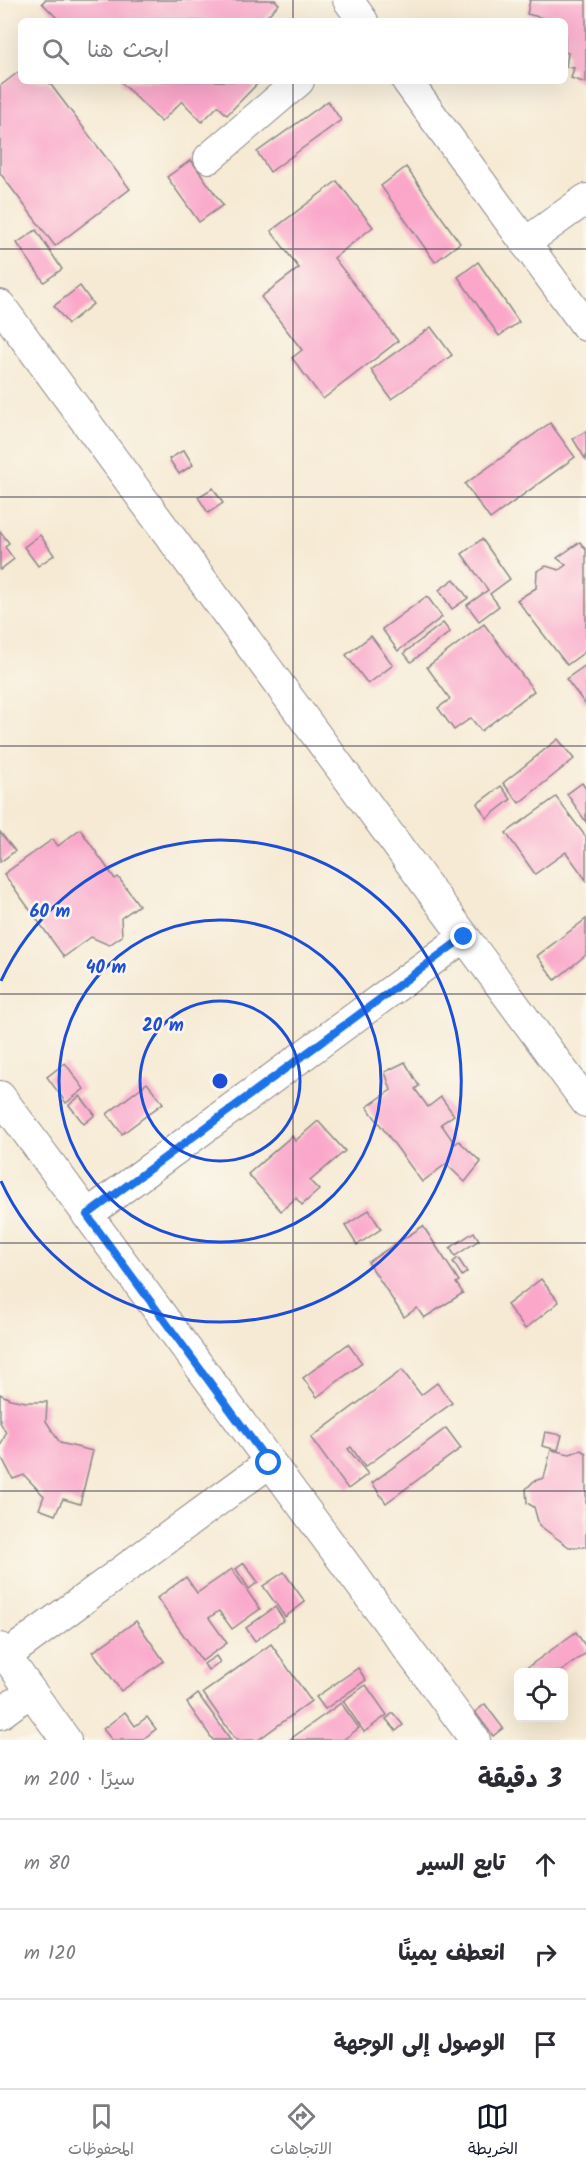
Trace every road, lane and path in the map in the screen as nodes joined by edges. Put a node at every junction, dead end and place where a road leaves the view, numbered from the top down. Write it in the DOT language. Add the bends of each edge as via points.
graph roads {
  1 [pos="295,84"];
  2 [pos="409,84"];
  3 [pos="209,158"];
  4 [pos="586,199"];
  5 [pos="525,243"];
  6 [pos="0,305"];
  7 [pos="586,326"];
  8 [pos="464,937"];
  9 [pos="0,1096"];
  10 [pos="586,1102"];
  11 [pos="87,1215"];
  12 [pos="269,1463"];
  13 [pos="3,1652"];
  14 [pos="30,1692"];
  15 [pos="0,1714"];
  16 [pos="66,1740"];
  17 [pos="475,1740"];
  1 -- 3 [label="street"];
  2 -- 5 [label="street"];
  4 -- 5 [label="street"];
  5 -- 7 [label="street"];
  6 -- 8 [label="street"];
  8 -- 10 [label="street"];
  8 -- 11 [label="street"];
  9 -- 11 [label="street"];
  11 -- 12 [label="street"];
  12 -- 13 [label="street"];
  12 -- 17 [label="street"];
  13 -- 14 [label="street"];
  14 -- 15 [label="street"];
  14 -- 16 [label="street"];
}
